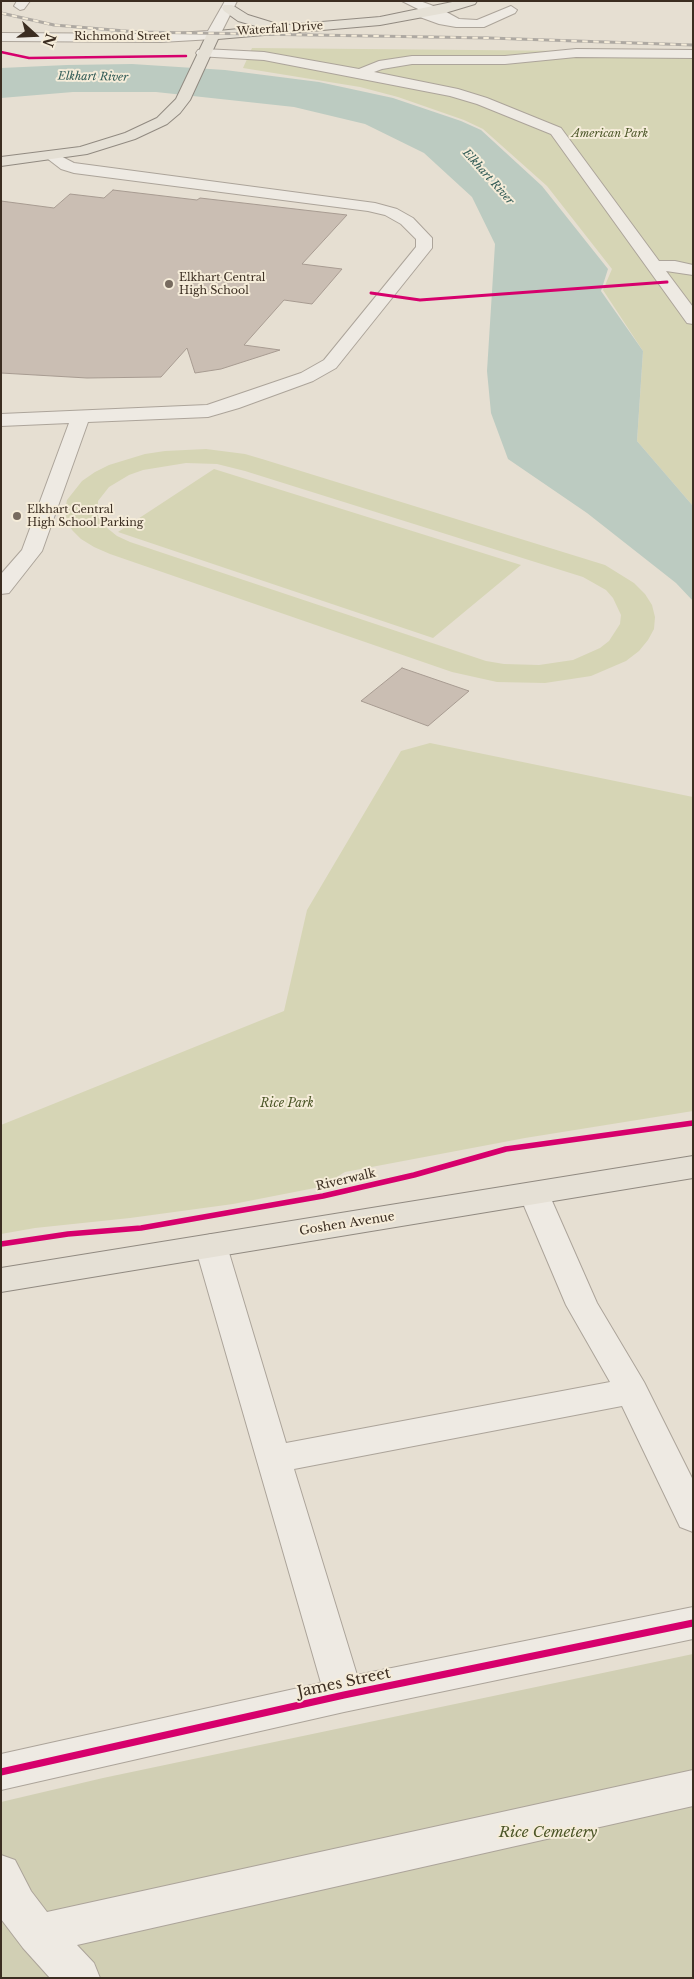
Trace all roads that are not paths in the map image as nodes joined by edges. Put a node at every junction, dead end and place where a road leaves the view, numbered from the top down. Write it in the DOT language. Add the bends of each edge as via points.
graph roads {
  1 [pos="408,1"];
  2 [pos="471,1"];
  3 [pos="230,4"];
  4 [pos="511,10"];
  5 [pos="435,11"];
  6 [pos="422,13"];
  7 [pos="456,23"];
  8 [pos="295,28"];
  9 [pos="212,35"];
  10 [pos="1,37"];
  11 [pos="693,54"];
  12 [pos="201,57"];
  13 [pos="360,73"];
  14 [pos="53,156"];
  15 [pos="1,162"];
  16 [pos="656,266"];
  17 [pos="693,270"];
  18 [pos="693,318"];
  19 [pos="81,416"];
  20 [pos="1,420"];
  21 [pos="1,588"];
  22 [pos="693,1167"];
  23 [pos="534,1194"];
  24 [pos="211,1246"];
  25 [pos="1,1280"];
  26 [pos="632,1391"];
  27 [pos="275,1459"];
  28 [pos="693,1518"];
  29 [pos="693,1623"];
  30 [pos="344,1695"];
  31 [pos="1,1772"];
  32 [pos="693,1788"];
  33 [pos="1,1874"];
  34 [pos="38,1934"];
  35 [pos="79,1978"];
  1 -- 5 [label="street"];
  2 -- 5 [label="main road, Waterfall Drive"];
  3 -- 8 [label="main road" via="243,18 275,27"];
  3 -- 9 [label="street"];
  4 -- 7 [label="street" via="479,24"];
  5 -- 6 [label="main road, Waterfall Drive"];
  5 -- 7 [label="street"];
  6 -- 7 [label="street"];
  6 -- 8 [label="main road, Waterfall Drive"];
  8 -- 9 [label="main road, Waterfall Drive"];
  9 -- 10 [label="street, Richmond Street" via="162,38"];
  9 -- 12 [label="main road"];
  11 -- 13 [label="street" via="576,53 505,60 412,60 379,65"];
  12 -- 13 [label="street" via="257,55"];
  12 -- 14 [label="main road" via="183,100 162,121 130,136"];
  13 -- 16 [label="street" via="460,95 556,131"];
  14 -- 15 [label="main road"];
  14 -- 19 [label="street" via="74,168 370,206 391,212 424,238 424,248 330,364 320,371 208,410"];
  16 -- 17 [label="street"];
  16 -- 18 [label="street"];
  19 -- 20 [label="street"];
  19 -- 21 [label="street" via="32,551"];
  22 -- 23 [label="main road, Goshen Avenue"];
  23 -- 24 [label="main road, Goshen Avenue"];
  23 -- 26 [label="street" via="582,1305"];
  24 -- 25 [label="main road, Goshen Avenue"];
  24 -- 27 [label="street"];
  26 -- 27 [label="street"];
  26 -- 28 [label="street"];
  27 -- 30 [label="street"];
  29 -- 30 [label="street, James Street"];
  30 -- 31 [label="street, James Street"];
  32 -- 34 [label="street"];
  33 -- 34 [label="street" via="16,1905"];
  34 -- 35 [label="street"];
}
